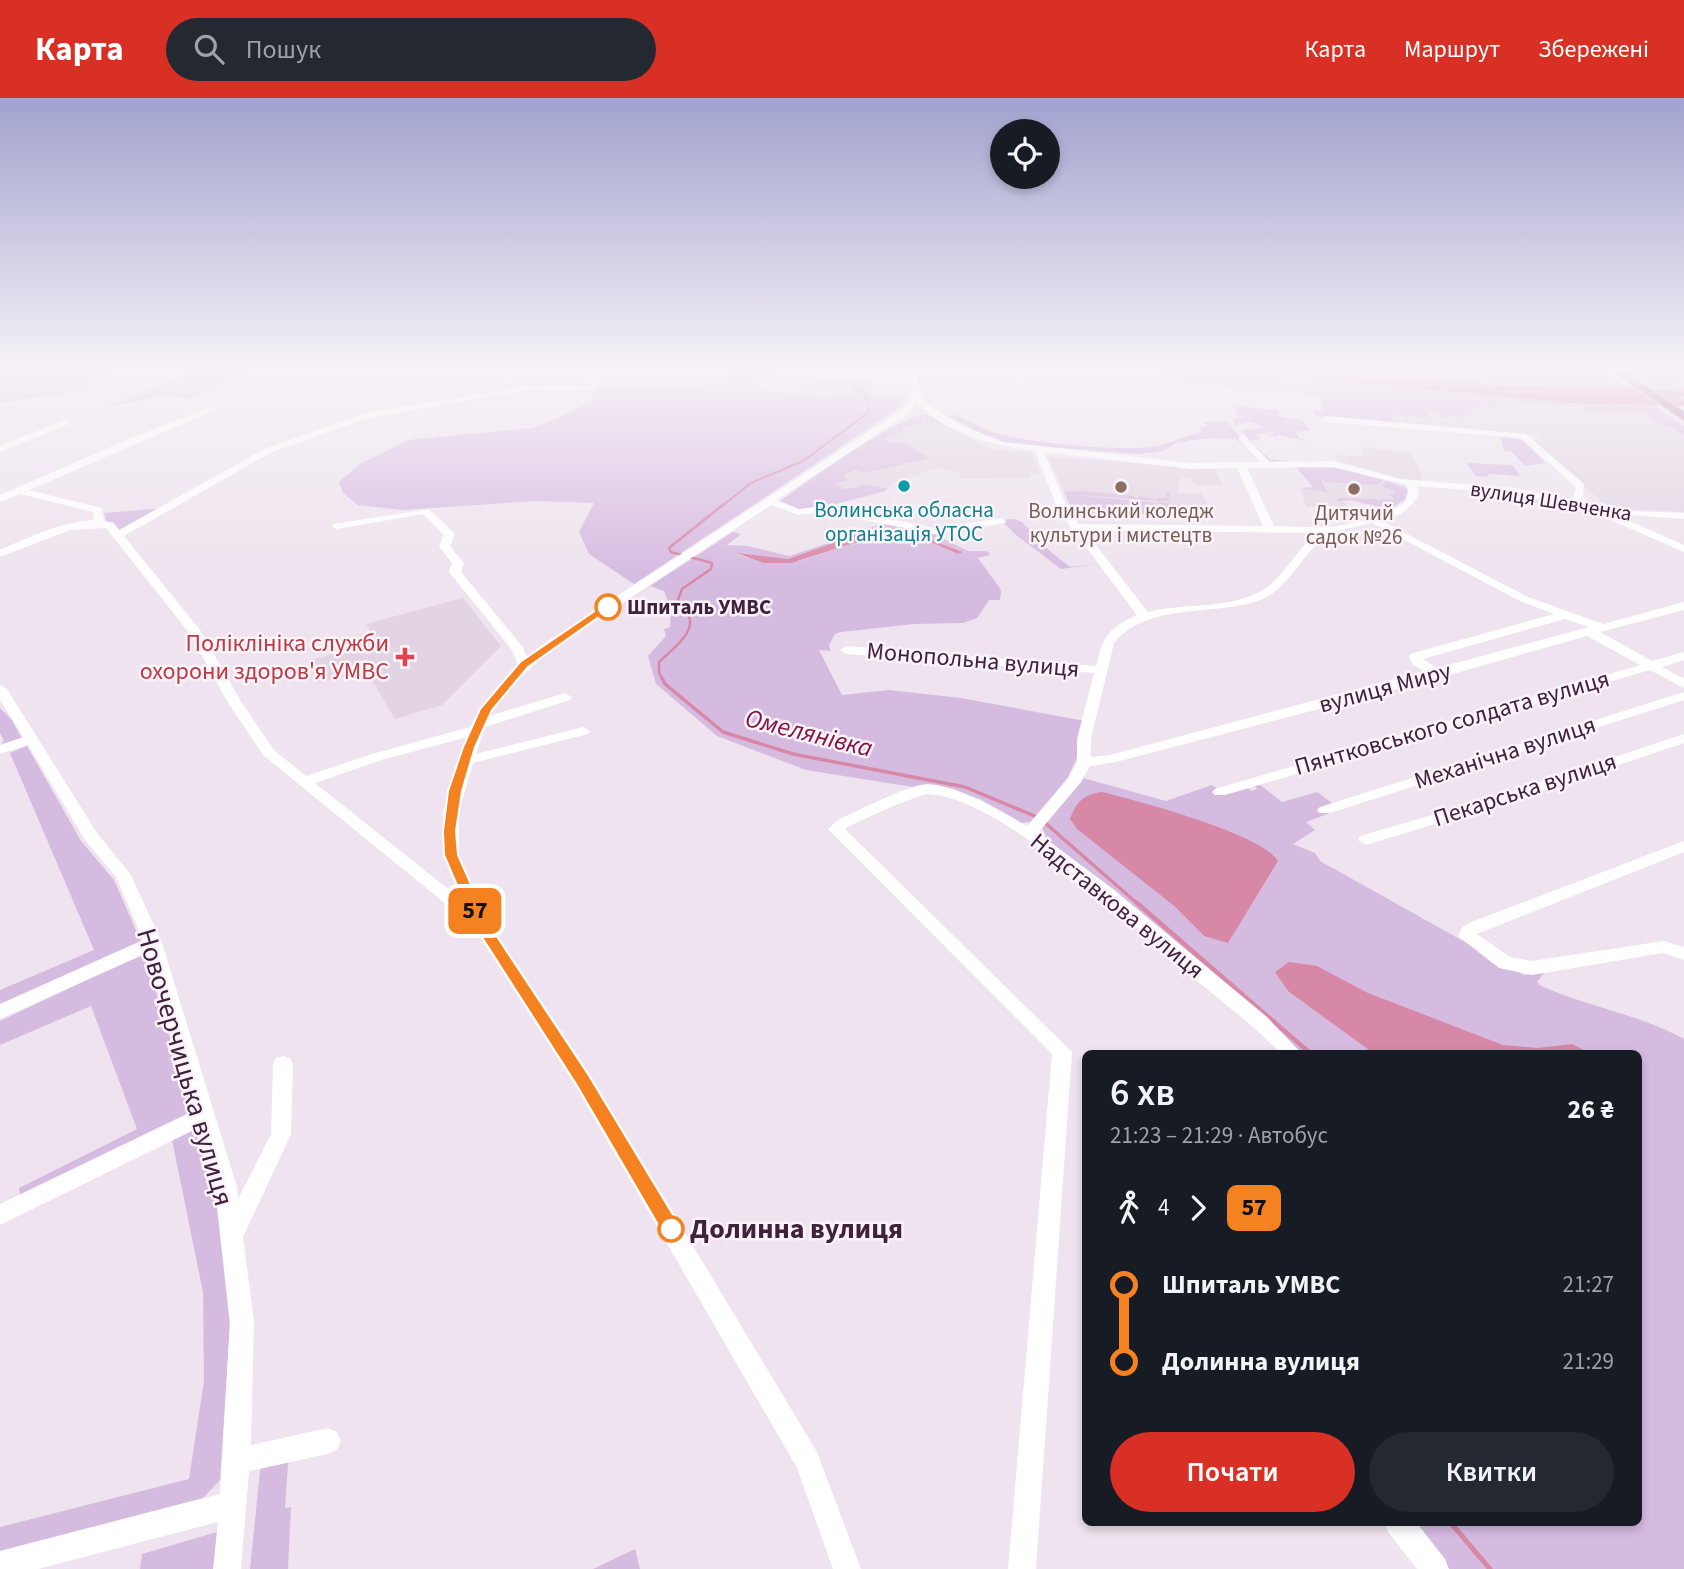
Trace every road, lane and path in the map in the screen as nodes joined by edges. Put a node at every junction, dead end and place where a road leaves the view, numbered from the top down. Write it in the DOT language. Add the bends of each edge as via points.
graph roads {
  1 [pos="1243,438"];
  2 [pos="25,439"];
  3 [pos="143,439"];
  4 [pos="298,439"];
  5 [pos="865,439"];
  6 [pos="983,439"];
  7 [pos="1526,439"];
  8 [pos="0,449"];
  9 [pos="1039,451"];
  10 [pos="1268,465"];
  11 [pos="1241,466"];
  12 [pos="1411,484"];
  13 [pos="0,487"];
  14 [pos="20,490"];
  15 [pos="0,499"];
  16 [pos="771,501"];
  17 [pos="1587,506"];
  18 [pos="1684,516"];
  19 [pos="1001,521"];
  20 [pos="1375,521"];
  21 [pos="99,522"];
  22 [pos="337,526"];
  23 [pos="1075,527"];
  24 [pos="1269,527"];
  25 [pos="1334,530"];
  26 [pos="117,536"];
  27 [pos="1684,550"];
  28 [pos="0,554"];
  29 [pos="1684,606"];
  30 [pos="1568,614"];
  31 [pos="1145,617"];
  32 [pos="1596,630"];
  33 [pos="846,650"];
  34 [pos="1684,656"];
  35 [pos="524,664"];
  36 [pos="1650,666"];
  37 [pos="1101,670"];
  38 [pos="1437,674"];
  39 [pos="1684,684"];
  40 [pos="0,689"];
  41 [pos="1684,696"];
  42 [pos="565,697"];
  43 [pos="477,727"];
  44 [pos="583,731"];
  45 [pos="1684,738"];
  46 [pos="31,739"];
  47 [pos="0,750"];
  48 [pos="465,761"];
  49 [pos="1084,762"];
  50 [pos="305,781"];
  51 [pos="1220,792"];
  52 [pos="1325,810"];
  53 [pos="1036,825"];
  54 [pos="1366,840"];
  55 [pos="1684,846"];
  56 [pos="481,925"];
  57 [pos="153,943"];
  58 [pos="1684,954"];
  59 [pos="0,1012"];
  60 [pos="1288,1050"];
  61 [pos="283,1064"];
  62 [pos="205,1115"];
  63 [pos="0,1215"];
  64 [pos="232,1236"];
  65 [pos="328,1441"];
  66 [pos="237,1461"];
  67 [pos="233,1504"];
  68 [pos="1401,1526"];
  69 [pos="0,1565"];
  70 [pos="227,1569"];
  71 [pos="847,1569"];
  72 [pos="1022,1569"];
  73 [pos="1435,1569"];
  1 -- 10 [label="street"];
  2 -- 8 [label="street"];
  3 -- 14 [label="street"];
  4 -- 26 [label="street"];
  5 -- 16 [label="street"];
  6 -- 9 [label="street, вулиця Шевченка"];
  7 -- 17 [label="street" via="1581,486 1578,499"];
  9 -- 11 [label="street, вулиця Шевченка" via="1178,465"];
  9 -- 23 [label="street" via="1063,510"];
  10 -- 11 [label="street, вулиця Шевченка"];
  10 -- 12 [label="street, вулиця Шевченка" via="1334,464"];
  11 -- 24 [label="street"];
  12 -- 17 [label="street, вулиця Шевченка" via="1514,491"];
  12 -- 20 [label="street, Монопольна вулиця" via="1415,491 1412,500"];
  13 -- 14 [label="street"];
  14 -- 15 [label="street"];
  14 -- 21 [label="street" via="98,510"];
  16 -- 19 [label="street" via="797,512 823,509 934,531"];
  16 -- 35 [label="street"];
  17 -- 18 [label="street, вулиця Шевченка"];
  17 -- 27 [label="street"];
  20 -- 25 [label="street, Монопольна вулиця"];
  20 -- 30 [label="street" via="1524,599"];
  21 -- 26 [label="street"];
  21 -- 28 [label="street" via="72,527"];
  22 -- 35 [label="street" via="425,511 450,534 444,546 458,564 455,572 518,649"];
  23 -- 24 [label="street"];
  23 -- 31 [label="street"];
  24 -- 25 [label="street"];
  25 -- 31 [label="street, Монопольна вулиця" via="1309,544 1275,586 1259,596"];
  26 -- 50 [label="street" via="196,633 269,753"];
  29 -- 32 [label="street, вулиця Миру"];
  30 -- 32 [label="street"];
  30 -- 38 [label="street" via="1415,657"];
  31 -- 37 [label="street, Монопольна вулиця" via="1118,629 1110,638"];
  32 -- 36 [label="street"];
  32 -- 38 [label="street, вулиця Миру"];
  33 -- 37 [label="street, Монопольна вулиця"];
  34 -- 36 [label="street, Пянтковського солдата вулиця"];
  35 -- 43 [label="street" via="495,696"];
  36 -- 39 [label="street"];
  36 -- 51 [label="street, Пянтковського солдата вулиця"];
  37 -- 49 [label="street, Монопольна вулиця" via="1084,739"];
  38 -- 49 [label="street, вулиця Миру" via="1132,754"];
  40 -- 46 [label="street, Новочерчицька вулиця"];
  41 -- 52 [label="street, Механічна вулиця"];
  42 -- 43 [label="street"];
  43 -- 48 [label="street"];
  43 -- 50 [label="street"];
  44 -- 48 [label="street"];
  45 -- 54 [label="street, Пекарська вулиця"];
  46 -- 47 [label="street"];
  46 -- 57 [label="street, Новочерчицька вулиця" via="91,836 123,875"];
  48 -- 56 [label="street" via="451,813 451,855"];
  49 -- 53 [label="street, Монопольна вулиця" via="1076,779"];
  50 -- 56 [label="street"];
  53 -- 60 [label="street, Надставкова вулиця" via="1133,917"];
  53 -- 72 [label="street, Надставкова вулиця" via="976,802 924,789 836,829 1062,1052"];
  55 -- 58 [label="street" via="1475,927 1467,936 1505,963 1524,968 1664,947"];
  56 -- 71 [label="street" via="582,1079 807,1461"];
  57 -- 59 [label="street"];
  57 -- 62 [label="street, Новочерчицька вулиця"];
  61 -- 64 [label="street" via="281,1134"];
  62 -- 63 [label="street"];
  62 -- 64 [label="street, Новочерчицька вулиця" via="226,1186"];
  64 -- 66 [label="street, Новочерчицька вулиця" via="242,1321"];
  65 -- 66 [label="street"];
  66 -- 67 [label="street, Новочерчицька вулиця"];
  67 -- 69 [label="street"];
  67 -- 70 [label="street, Новочерчицька вулиця"];
  68 -- 73 [label="street"];
}
